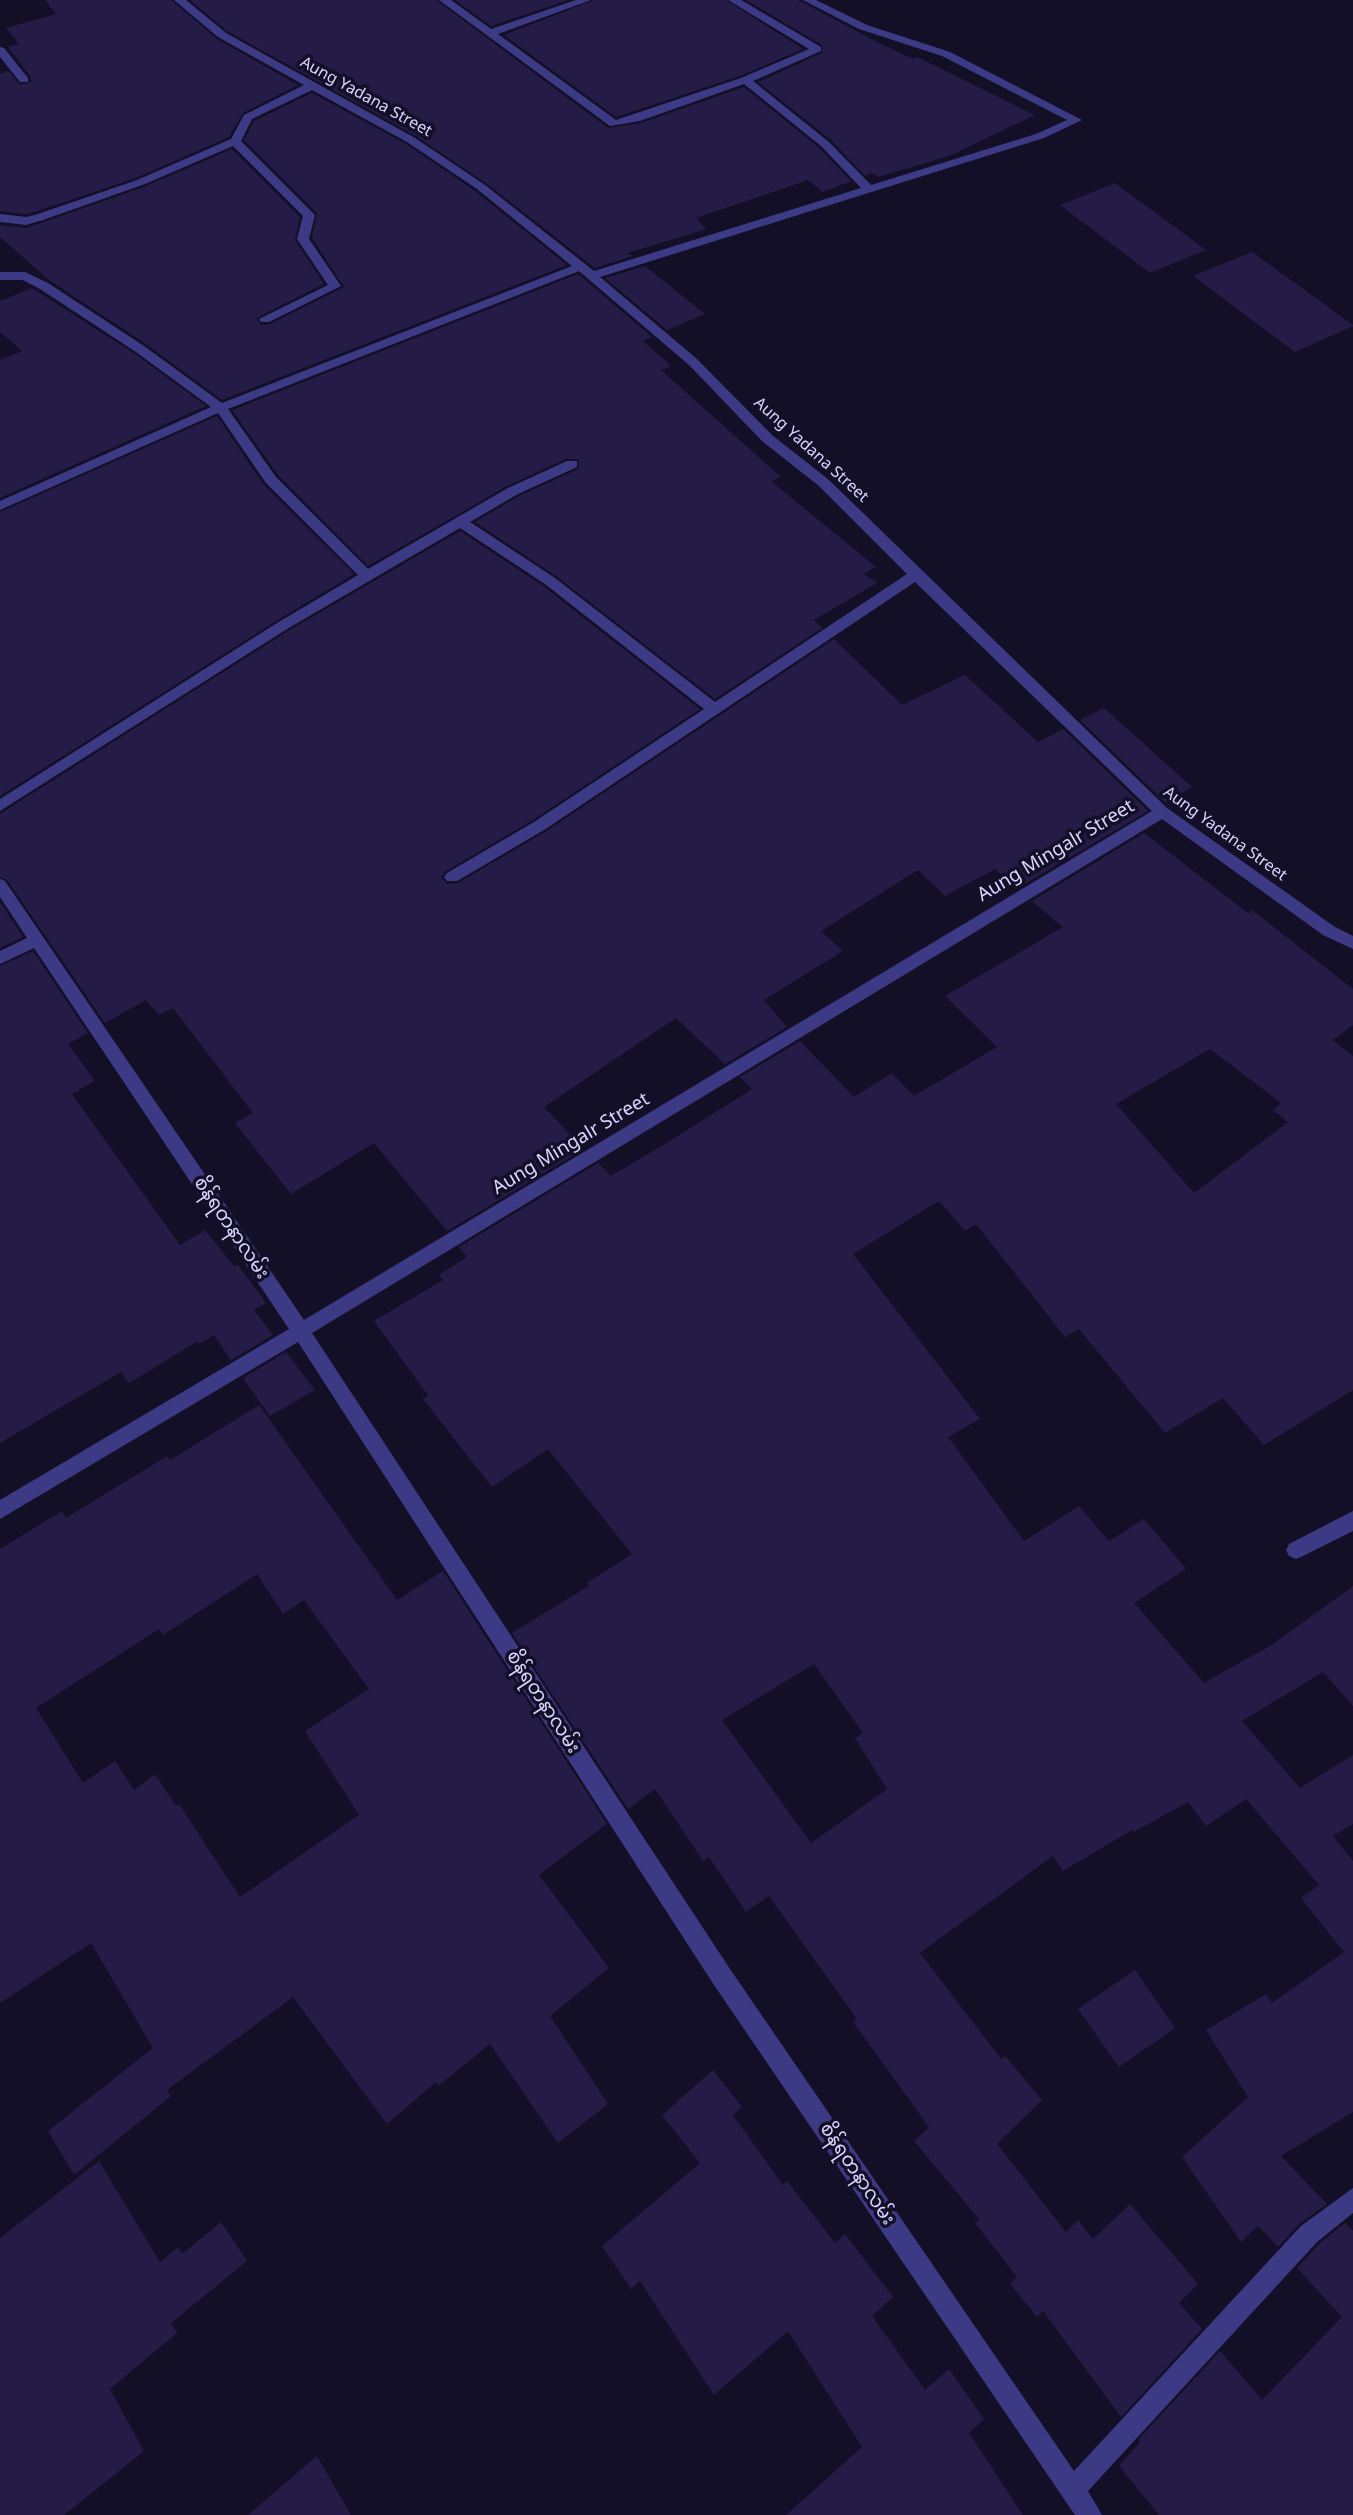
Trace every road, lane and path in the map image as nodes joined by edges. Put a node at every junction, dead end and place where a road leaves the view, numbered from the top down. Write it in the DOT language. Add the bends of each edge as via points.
graph roads {
  1 [pos="179,0"];
  2 [pos="444,0"];
  3 [pos="586,0"];
  4 [pos="733,0"];
  5 [pos="808,0"];
  6 [pos="490,33"];
  7 [pos="0,50"];
  8 [pos="24,80"];
  9 [pos="745,80"];
  10 [pos="311,86"];
  11 [pos="235,141"];
  12 [pos="868,188"];
  13 [pos="0,218"];
  14 [pos="586,271"];
  15 [pos="0,276"];
  16 [pos="265,319"];
  17 [pos="220,408"];
  18 [pos="572,464"];
  19 [pos="0,506"];
  20 [pos="462,523"];
  21 [pos="916,575"];
  22 [pos="367,576"];
  23 [pos="713,709"];
  24 [pos="0,806"];
  25 [pos="1162,812"];
  26 [pos="452,877"];
  27 [pos="0,885"];
  28 [pos="37,940"];
  29 [pos="1353,943"];
  30 [pos="0,958"];
  31 [pos="301,1331"];
  32 [pos="0,1510"];
  33 [pos="1353,1520"];
  34 [pos="1296,1550"];
  35 [pos="1353,2199"];
  36 [pos="1073,2490"];
  37 [pos="1090,2515"];
  1 -- 10 [label="street, Aung Yadana Street" via="222,35"];
  2 -- 6 [label="street"];
  3 -- 6 [label="street"];
  4 -- 9 [label="street" via="817,49"];
  5 -- 12 [label="street" via="863,27 946,54 1076,120 1040,136"];
  6 -- 9 [label="street" via="614,124"];
  7 -- 8 [label="street"];
  9 -- 12 [label="street" via="825,144"];
  10 -- 11 [label="street" via="248,117"];
  10 -- 14 [label="street, Aung Yadana Street" via="411,141 481,187"];
  11 -- 13 [label="street" via="141,182 39,218"];
  11 -- 16 [label="street" via="309,215 303,239 335,286"];
  12 -- 14 [label="street"];
  14 -- 17 [label="street"];
  14 -- 21 [label="street, Aung Yadana Street" via="693,362 767,438 824,483"];
  15 -- 17 [label="street" via="24,276 44,286"];
  17 -- 19 [label="street" via="85,464"];
  17 -- 22 [label="street" via="271,480"];
  18 -- 20 [label="street" via="513,491"];
  20 -- 22 [label="street"];
  20 -- 23 [label="street" via="550,581"];
  21 -- 23 [label="street"];
  21 -- 25 [label="street, Aung Yadana Street"];
  22 -- 24 [label="street"];
  23 -- 26 [label="street" via="539,826"];
  25 -- 29 [label="street, Aung Yadana Street" via="1329,931"];
  25 -- 31 [label="street, Aung Mingalr Street"];
  27 -- 28 [label="street, စိန်ရတနာလမ်း"];
  28 -- 30 [label="street"];
  28 -- 31 [label="street, စိန်ရတနာလမ်း"];
  31 -- 32 [label="street, Aung Mingalr Street"];
  31 -- 36 [label="street, စိန်ရတနာလမ်း" via="723,1977"];
  33 -- 34 [label="street"];
  35 -- 36 [label="street" via="1309,2234"];
  36 -- 37 [label="street, စိန်ရတနာလမ်း"];
}
